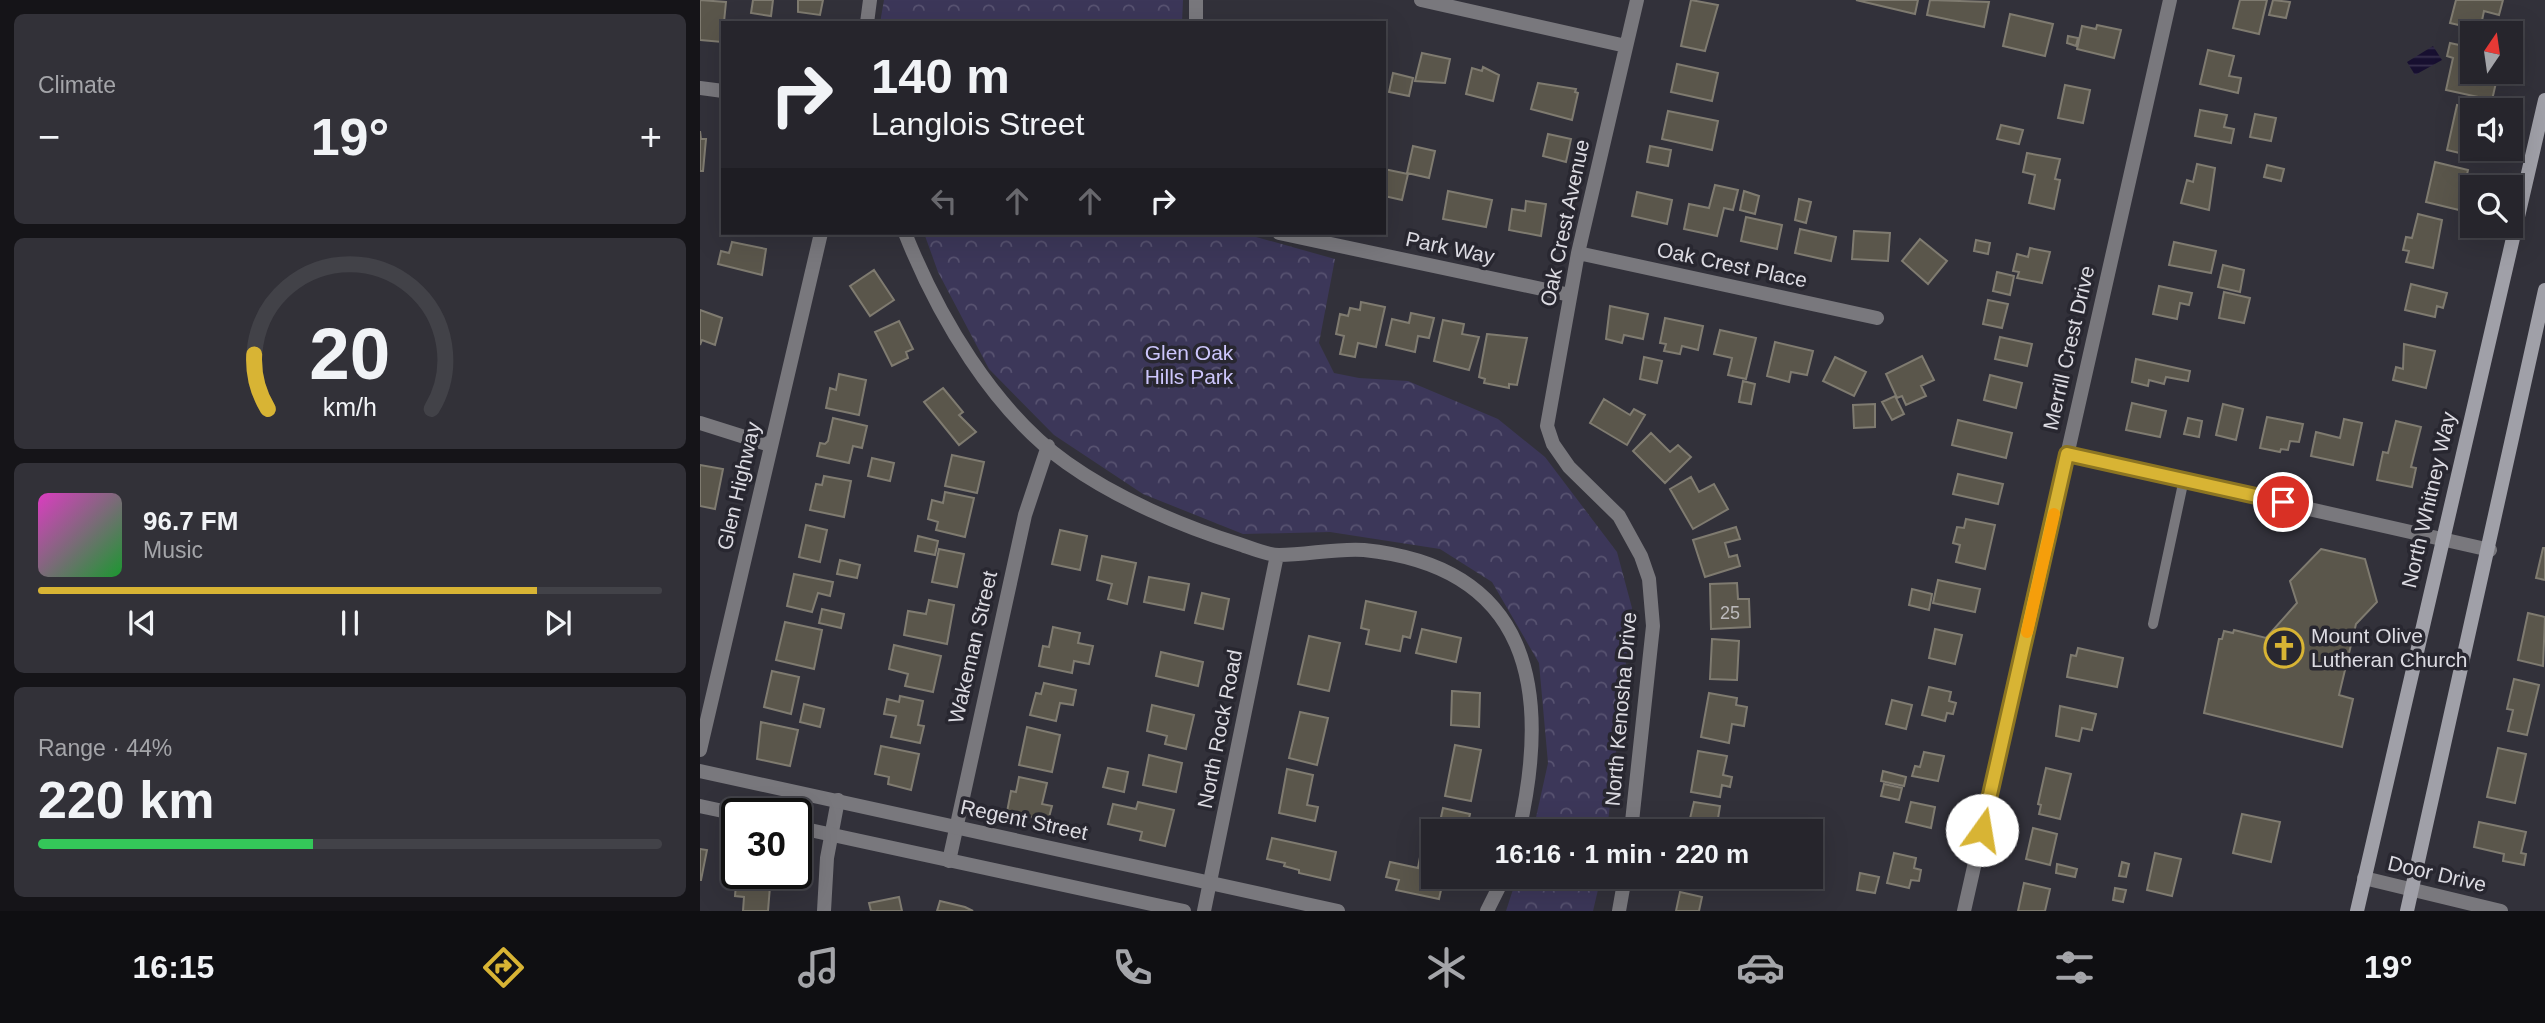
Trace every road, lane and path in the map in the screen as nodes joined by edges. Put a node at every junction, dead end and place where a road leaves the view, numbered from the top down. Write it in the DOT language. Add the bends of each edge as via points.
graph roads {
  1 [pos="870,0"];
  2 [pos="1196,0"];
  3 [pos="1421,0"];
  4 [pos="1637,0"];
  5 [pos="2170,0"];
  6 [pos="867,21"];
  7 [pos="1196,21"];
  8 [pos="1626,46"];
  9 [pos="700,88"];
  10 [pos="721,92"];
  11 [pos="2545,100"];
  12 [pos="821,235"];
  13 [pos="906,235"];
  14 [pos="1288,235"];
  15 [pos="1578,253"];
  16 [pos="2545,290"];
  17 [pos="1570,295"];
  18 [pos="1877,318"];
  19 [pos="700,423"];
  20 [pos="770,445"];
  21 [pos="1048,446"];
  22 [pos="1559,453"];
  23 [pos="2067,454"];
  24 [pos="2184,479"];
  25 [pos="2442,538"];
  26 [pos="2490,550"];
  27 [pos="1277,555"];
  28 [pos="2153,624"];
  29 [pos="700,750"];
  30 [pos="700,771"];
  31 [pos="838,800"];
  32 [pos="700,806"];
  33 [pos="721,811"];
  34 [pos="1521,819"];
  35 [pos="1632,819"];
  36 [pos="954,827"];
  37 [pos="812,831"];
  38 [pos="832,835"];
  39 [pos="948,861"];
  40 [pos="2364,878"];
  41 [pos="1210,882"];
  42 [pos="1498,889"];
  43 [pos="1623,889"];
  44 [pos="2412,890"];
  45 [pos="824,911"];
  46 [pos="1184,911"];
  47 [pos="1204,911"];
  48 [pos="1338,911"];
  49 [pos="1487,911"];
  50 [pos="1619,911"];
  51 [pos="1964,911"];
  52 [pos="2357,911"];
  53 [pos="2407,911"];
  54 [pos="2501,911"];
  1 -- 6 [label="street"];
  2 -- 7 [label="street"];
  3 -- 8 [label="street"];
  4 -- 8 [label="street, Oak Crest Avenue"];
  5 -- 23 [label="street, Merrill Crest Drive"];
  8 -- 15 [label="street, Oak Crest Avenue"];
  9 -- 10 [label="street"];
  11 -- 25 [label="main road, North Whitney Way"];
  12 -- 20 [label="street, Glen Highway"];
  13 -- 21 [label="street" via="937,305 970,361"];
  14 -- 17 [label="street, Park Way"];
  15 -- 17 [label="street, Oak Crest Avenue"];
  15 -- 18 [label="street, Oak Crest Place"];
  16 -- 26 [label="main road"];
  17 -- 22 [label="street, Oak Crest Avenue" via="1547,413 1547,426"];
  19 -- 20 [label="street"];
  20 -- 29 [label="street, Glen Highway"];
  21 -- 27 [label="street" via="1067,463 1135,501 1236,544"];
  21 -- 36 [label="street, Wakeman Street" via="1025,515"];
  22 -- 35 [label="street, North Kenosha Drive" via="1619,516 1648,579 1653,626"];
  23 -- 24 [label="street"];
  23 -- 51 [label="street, Merrill Crest Drive"];
  24 -- 25 [label="street"];
  24 -- 28 [label="lane"];
  25 -- 26 [label="street"];
  25 -- 40 [label="main road, North Whitney Way"];
  26 -- 44 [label="main road"];
  27 -- 34 [label="street" via="1362,550 1413,559 1469,584 1497,612 1523,658 1530,688 1530,772"];
  27 -- 41 [label="street, North Rock Road"];
  30 -- 31 [label="street, Regent Street"];
  31 -- 36 [label="street, Regent Street"];
  31 -- 38 [label="street"];
  32 -- 33 [label="street"];
  36 -- 39 [label="street, Wakeman Street"];
  36 -- 41 [label="street, Regent Street"];
  37 -- 38 [label="street"];
  38 -- 39 [label="street"];
  38 -- 45 [label="street" via="823,887"];
  39 -- 46 [label="street"];
  40 -- 44 [label="street, Door Drive"];
  40 -- 52 [label="main road, North Whitney Way"];
  41 -- 47 [label="street, North Rock Road"];
  41 -- 48 [label="street, Regent Street"];
  42 -- 49 [label="street"];
  43 -- 50 [label="street"];
  44 -- 53 [label="main road"];
  44 -- 54 [label="street, Door Drive"];
}
